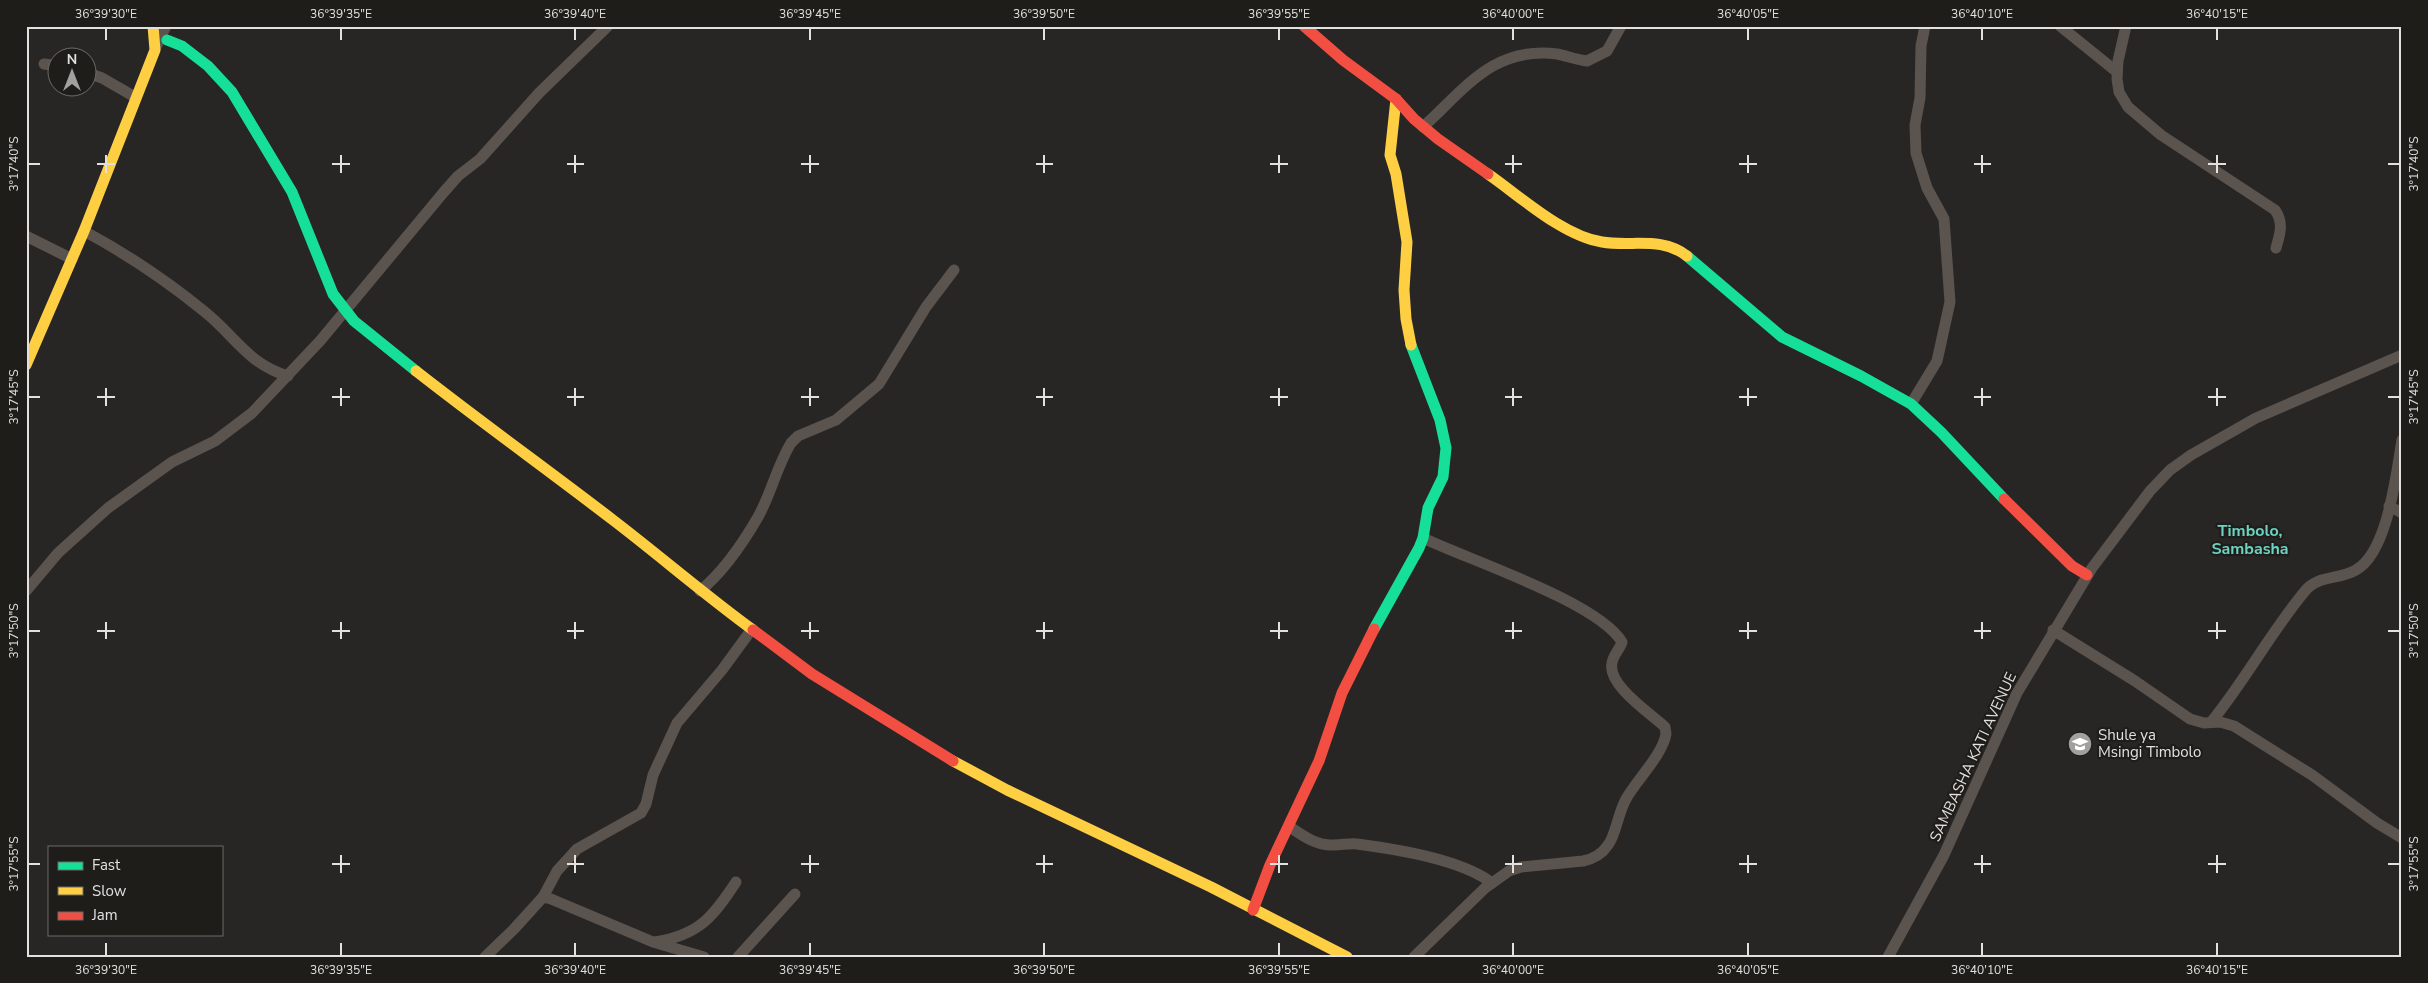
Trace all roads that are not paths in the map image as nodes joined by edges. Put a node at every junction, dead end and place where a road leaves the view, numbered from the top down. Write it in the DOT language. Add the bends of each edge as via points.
graph roads {
  1 [pos="153,26"];
  2 [pos="166,26"];
  3 [pos="608,26"];
  4 [pos="1304,26"];
  5 [pos="1621,26"];
  6 [pos="1925,26"];
  7 [pos="2060,26"];
  8 [pos="2126,26"];
  9 [pos="167,40"];
  10 [pos="155,50"];
  11 [pos="44,64"];
  12 [pos="48,65"];
  13 [pos="2117,72"];
  14 [pos="98,77"];
  15 [pos="135,97"];
  16 [pos="1396,99"];
  17 [pos="1423,127"];
  18 [pos="84,231"];
  19 [pos="26,236"];
  20 [pos="2276,248"];
  21 [pos="72,259"];
  22 [pos="954,270"];
  23 [pos="346,312"];
  24 [pos="2402,355"];
  25 [pos="26,365"];
  26 [pos="288,376"];
  27 [pos="1911,404"];
  28 [pos="2402,440"];
  29 [pos="2389,506"];
  30 [pos="2402,513"];
  31 [pos="1423,538"];
  32 [pos="2087,575"];
  33 [pos="700,591"];
  34 [pos="26,592"];
  35 [pos="752,629"];
  36 [pos="2053,630"];
  37 [pos="2212,721"];
  38 [pos="1290,827"];
  39 [pos="2402,838"];
  40 [pos="736,882"];
  41 [pos="1492,882"];
  42 [pos="795,894"];
  43 [pos="542,897"];
  44 [pos="1253,910"];
  45 [pos="653,942"];
  46 [pos="485,957"];
  47 [pos="704,957"];
  48 [pos="738,957"];
  49 [pos="1347,957"];
  50 [pos="1414,957"];
  51 [pos="1888,957"];
  1 -- 10 [label="street"];
  2 -- 10 [label="street"];
  3 -- 23 [label="street" via="539,93 480,159 443,192"];
  4 -- 16 [label="street"];
  5 -- 17 [label="street" via="1607,51 1587,61 1557,54 1535,54 1492,65 1461,89"];
  6 -- 27 [label="street" via="1920,46 1916,152 1927,188 1944,219 1950,302 1937,360"];
  7 -- 13 [label="street"];
  8 -- 13 [label="street"];
  9 -- 23 [label="street" via="182,46 200,60 232,92 292,192 328,282"];
  10 -- 15 [label="street"];
  11 -- 12 [label="street"];
  13 -- 20 [label="street" via="2119,92 2128,107 2161,135 2275,210 2280,217 2281,230"];
  14 -- 15 [label="street"];
  15 -- 18 [label="street"];
  16 -- 17 [label="street"];
  16 -- 31 [label="street" via="1390,155 1407,242 1406,318 1412,349 1440,420 1446,448 1443,477 1428,508"];
  17 -- 27 [label="street" via="1578,235 1602,242 1656,243 1680,250 1782,337"];
  18 -- 21 [label="street"];
  18 -- 26 [label="street" via="129,256 177,290 217,322 260,365"];
  19 -- 21 [label="street"];
  21 -- 25 [label="street"];
  22 -- 33 [label="street" via="926,307 879,384 836,420 791,442 758,517 724,566"];
  23 -- 26 [label="street"];
  23 -- 33 [label="street" via="377,341 620,525"];
  24 -- 32 [label="street, SAMBASHA KATI AVENUE" via="2256,418 2190,456 2170,470 2150,491"];
  26 -- 34 [label="street" via="230,432 172,462 83,528"];
  27 -- 32 [label="street" via="2072,566"];
  28 -- 29 [label="street"];
  29 -- 30 [label="street"];
  29 -- 37 [label="street" via="2380,538 2367,562 2348,574 2312,583"];
  31 -- 38 [label="street" via="1411,565 1371,632 1342,693 1319,761"];
  31 -- 41 [label="street" via="1552,594 1614,631 1622,642 1612,664 1614,678 1666,730 1666,737 1625,800 1605,850 1583,861 1521,867"];
  32 -- 36 [label="street, SAMBASHA KATI AVENUE"];
  33 -- 35 [label="street"];
  35 -- 43 [label="street" via="677,723 641,813 578,849 557,871"];
  35 -- 44 [label="street" via="812,674 932,750"];
  36 -- 37 [label="street" via="2190,719 2204,724"];
  36 -- 51 [label="street, SAMBASHA KATI AVENUE" via="2004,718 1944,855"];
  37 -- 39 [label="street" via="2234,726"];
  38 -- 41 [label="street" via="1308,839 1324,844 1358,844 1414,854 1469,869"];
  38 -- 44 [label="street" via="1270,865"];
  40 -- 45 [label="street" via="709,919 698,928 678,937"];
  41 -- 50 [label="street"];
  42 -- 48 [label="street"];
  43 -- 45 [label="street" via="612,922"];
  43 -- 46 [label="street"];
  44 -- 49 [label="street"];
  45 -- 47 [label="street"];
}
